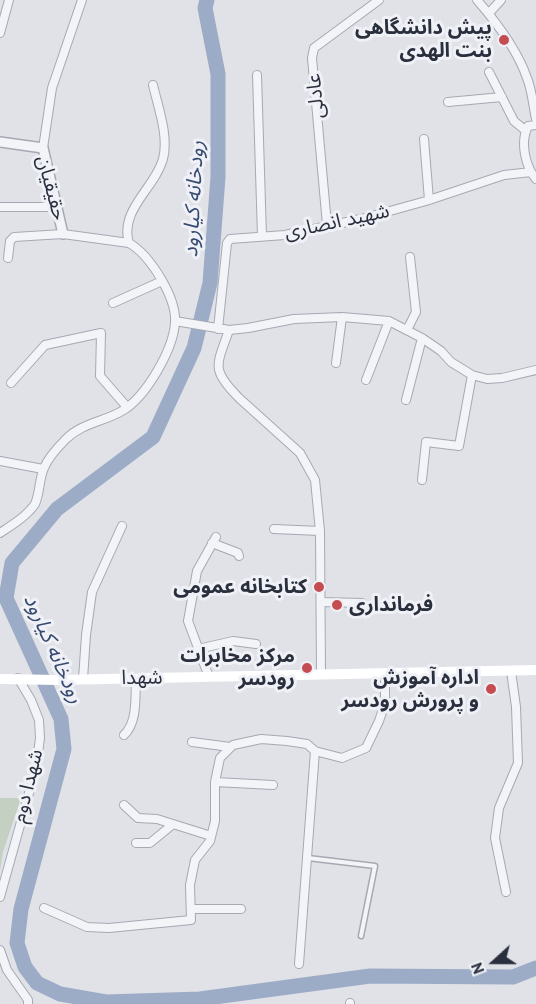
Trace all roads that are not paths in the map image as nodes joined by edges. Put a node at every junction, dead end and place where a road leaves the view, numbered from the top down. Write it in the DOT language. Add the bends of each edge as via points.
graph roads {
  1 [pos="9,0"];
  2 [pos="82,0"];
  3 [pos="379,0"];
  4 [pos="477,0"];
  5 [pos="501,0"];
  6 [pos="489,13"];
  7 [pos="0,33"];
  8 [pos="489,72"];
  9 [pos="257,75"];
  10 [pos="153,85"];
  11 [pos="502,97"];
  12 [pos="448,102"];
  13 [pos="536,119"];
  14 [pos="536,124"];
  15 [pos="526,131"];
  16 [pos="424,139"];
  17 [pos="0,142"];
  18 [pos="43,147"];
  19 [pos="534,178"];
  20 [pos="429,200"];
  21 [pos="0,207"];
  22 [pos="57,207"];
  23 [pos="327,225"];
  24 [pos="63,234"];
  25 [pos="262,236"];
  26 [pos="129,243"];
  27 [pos="410,257"];
  28 [pos="8,258"];
  29 [pos="162,282"];
  30 [pos="113,303"];
  31 [pos="342,317"];
  32 [pos="176,321"];
  33 [pos="389,321"];
  34 [pos="215,328"];
  35 [pos="229,330"];
  36 [pos="407,330"];
  37 [pos="422,338"];
  38 [pos="336,363"];
  39 [pos="536,370"];
  40 [pos="472,375"];
  41 [pos="366,380"];
  42 [pos="11,383"];
  43 [pos="406,400"];
  44 [pos="127,407"];
  45 [pos="0,461"];
  46 [pos="43,469"];
  47 [pos="422,480"];
  48 [pos="122,526"];
  49 [pos="274,529"];
  50 [pos="320,531"];
  51 [pos="0,533"];
  52 [pos="239,556"];
  53 [pos="321,602"];
  54 [pos="362,603"];
  55 [pos="256,644"];
  56 [pos="198,648"];
  57 [pos="536,670"];
  58 [pos="511,671"];
  59 [pos="321,674"];
  60 [pos="385,674"];
  61 [pos="209,677"];
  62 [pos="18,678"];
  63 [pos="136,678"];
  64 [pos="0,679"];
  65 [pos="83,679"];
  66 [pos="124,735"];
  67 [pos="192,742"];
  68 [pos="230,747"];
  69 [pos="315,751"];
  70 [pos="215,782"];
  71 [pos="273,785"];
  72 [pos="124,805"];
  73 [pos="172,825"];
  74 [pos="211,836"];
  75 [pos="136,843"];
  76 [pos="307,858"];
  77 [pos="506,892"];
  78 [pos="0,897"];
  79 [pos="44,908"];
  80 [pos="191,909"];
  81 [pos="241,909"];
  82 [pos="362,936"];
  83 [pos="0,951"];
  84 [pos="298,964"];
  85 [pos="28,1004"];
  1 -- 7 [label="street"];
  2 -- 18 [label="street" via="52,88"];
  3 -- 23 [label="street, عادلی" via="314,48"];
  4 -- 6 [label="street"];
  5 -- 6 [label="street"];
  6 -- 13 [label="street" via="514,48 528,79"];
  8 -- 11 [label="street"];
  9 -- 25 [label="street"];
  10 -- 26 [label="street" via="165,141 163,159 134,206 126,233"];
  11 -- 12 [label="street"];
  11 -- 15 [label="street" via="514,121"];
  14 -- 15 [label="street"];
  15 -- 19 [label="street" via="525,152"];
  16 -- 20 [label="street"];
  17 -- 18 [label="street, حقیقیان"];
  18 -- 22 [label="street, حقیقیان"];
  19 -- 20 [label="street, شهید انصاری" via="496,177"];
  20 -- 23 [label="street, شهید انصاری"];
  21 -- 22 [label="street"];
  22 -- 24 [label="street, حقیقیان"];
  23 -- 25 [label="street, شهید انصاری"];
  24 -- 26 [label="street"];
  24 -- 28 [label="street" via="14,237"];
  25 -- 34 [label="street, شهید انصاری" via="236,237 227,243"];
  26 -- 29 [label="street" via="137,247"];
  27 -- 36 [label="street" via="416,312"];
  29 -- 30 [label="street"];
  29 -- 32 [label="street" via="170,295"];
  31 -- 33 [label="street"];
  31 -- 35 [label="street" via="294,319"];
  31 -- 38 [label="street"];
  32 -- 34 [label="street"];
  32 -- 44 [label="street" via="157,372"];
  33 -- 36 [label="street"];
  33 -- 41 [label="street"];
  34 -- 35 [label="street"];
  35 -- 50 [label="street" via="218,370 230,389 300,453 315,480"];
  36 -- 37 [label="street"];
  37 -- 40 [label="street"];
  37 -- 43 [label="street"];
  39 -- 40 [label="street" via="502,378"];
  40 -- 47 [label="street" via="459,446 426,442"];
  42 -- 44 [label="street" via="45,345 101,333 100,376"];
  44 -- 46 [label="street" via="78,429"];
  45 -- 46 [label="street"];
  46 -- 51 [label="street" via="35,502"];
  48 -- 65 [label="street" via="92,592"];
  49 -- 50 [label="street"];
  50 -- 53 [label="street"];
  52 -- 56 [label="street" via="214,540 196,571 188,621"];
  53 -- 54 [label="street"];
  53 -- 59 [label="street"];
  55 -- 56 [label="street" via="233,641"];
  56 -- 61 [label="street"];
  57 -- 58 [label="main road, شهدا"];
  58 -- 60 [label="main road, شهدا"];
  58 -- 77 [label="street" via="518,763 499,808 495,838"];
  59 -- 60 [label="main road, شهدا"];
  59 -- 61 [label="main road, شهدا"];
  60 -- 69 [label="street" via="385,703 366,748 342,758"];
  61 -- 63 [label="main road, شهدا"];
  62 -- 64 [label="main road, شهدا"];
  62 -- 65 [label="main road, شهدا"];
  62 -- 78 [label="street, شهدا دوم" via="39,720 40,738 36,768"];
  63 -- 65 [label="main road, شهدا"];
  63 -- 66 [label="street" via="135,706 130,729"];
  67 -- 68 [label="street"];
  68 -- 69 [label="street" via="261,738 307,744"];
  68 -- 70 [label="street" via="220,758"];
  69 -- 76 [label="street"];
  70 -- 71 [label="street"];
  70 -- 74 [label="street"];
  72 -- 73 [label="street" via="138,818"];
  73 -- 74 [label="street"];
  73 -- 75 [label="street" via="150,843"];
  74 -- 80 [label="street" via="195,860"];
  76 -- 82 [label="lane" via="375,866"];
  76 -- 84 [label="street"];
  79 -- 80 [label="street" via="87,927 109,928 191,920"];
  80 -- 81 [label="street"];
  83 -- 85 [label="street"];
}
